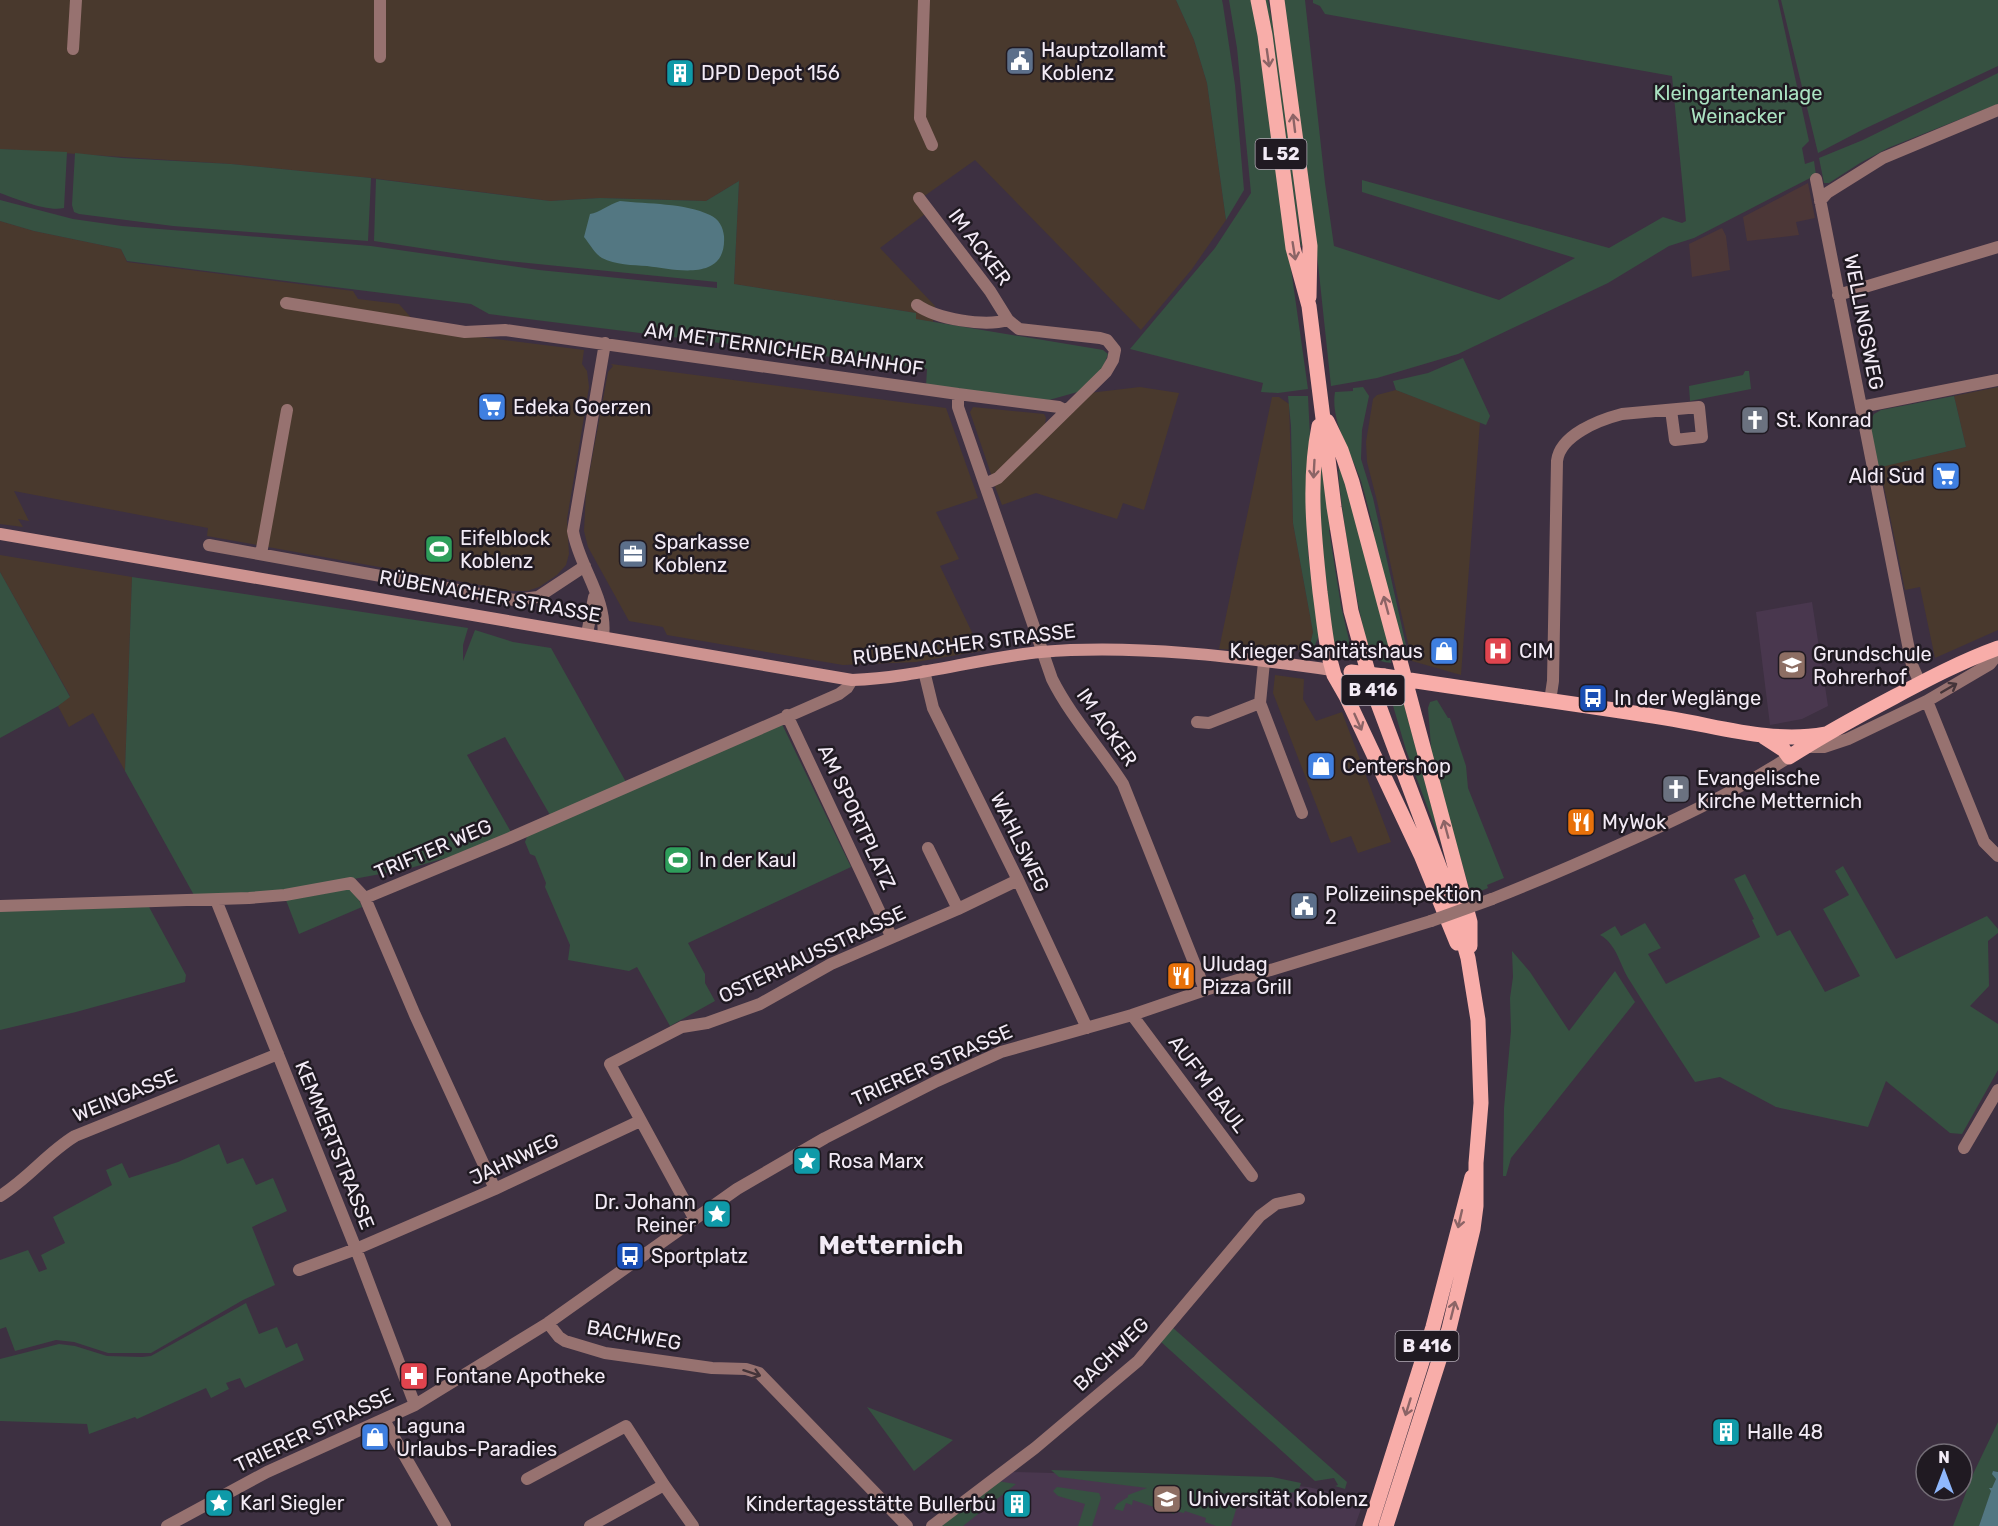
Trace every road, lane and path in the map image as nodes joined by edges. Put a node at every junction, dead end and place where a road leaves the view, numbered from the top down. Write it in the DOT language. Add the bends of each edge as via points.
graph roads {
  1 [pos="75,0"];
  2 [pos="380,0"];
  3 [pos="924,0"];
  4 [pos="1258,0"];
  5 [pos="1277,0"];
  6 [pos="73,49"];
  7 [pos="380,57"];
  8 [pos="1998,110"];
  9 [pos="932,145"];
  10 [pos="1816,179"];
  11 [pos="919,198"];
  12 [pos="1820,201"];
  13 [pos="1998,247"];
  14 [pos="1838,295"];
  15 [pos="286,303"];
  16 [pos="916,305"];
  17 [pos="1309,306"];
  18 [pos="1008,320"];
  19 [pos="605,343"];
  20 [pos="1998,380"];
  21 [pos="958,394"];
  22 [pos="1861,408"];
  23 [pos="287,410"];
  24 [pos="1065,410"];
  25 [pos="1671,410"];
  26 [pos="1322,411"];
  27 [pos="985,484"];
  28 [pos="0,534"];
  29 [pos="209,545"];
  30 [pos="261,554"];
  31 [pos="585,566"];
  32 [pos="594,590"];
  33 [pos="587,634"];
  34 [pos="603,636"];
  35 [pos="1998,648"];
  36 [pos="1043,652"];
  37 [pos="1998,654"];
  38 [pos="1264,662"];
  39 [pos="1332,670"];
  40 [pos="924,671"];
  41 [pos="852,680"];
  42 [pos="1407,680"];
  43 [pos="1920,683"];
  44 [pos="1550,701"];
  45 [pos="1927,701"];
  46 [pos="1260,703"];
  47 [pos="787,715"];
  48 [pos="1197,722"];
  49 [pos="1824,734"];
  50 [pos="1759,735"];
  51 [pos="1803,747"];
  52 [pos="1789,756"];
  53 [pos="1302,813"];
  54 [pos="928,848"];
  55 [pos="1998,856"];
  56 [pos="1018,880"];
  57 [pos="365,898"];
  58 [pos="216,900"];
  59 [pos="0,906"];
  60 [pos="958,909"];
  61 [pos="891,936"];
  62 [pos="1468,958"];
  63 [pos="1205,990"];
  64 [pos="1132,1015"];
  65 [pos="1087,1028"];
  66 [pos="278,1054"];
  67 [pos="1998,1090"];
  68 [pos="640,1121"];
  69 [pos="1964,1148"];
  70 [pos="1476,1163"];
  71 [pos="1252,1176"];
  72 [pos="495,1190"];
  73 [pos="0,1196"];
  74 [pos="1299,1199"];
  75 [pos="694,1218"];
  76 [pos="356,1249"];
  77 [pos="299,1270"];
  78 [pos="548,1323"];
  79 [pos="415,1405"];
  80 [pos="384,1420"];
  81 [pos="527,1479"];
  82 [pos="664,1485"];
  83 [pos="168,1526"];
  84 [pos="445,1526"];
  85 [pos="590,1526"];
  86 [pos="693,1526"];
  87 [pos="907,1526"];
  88 [pos="932,1526"];
  89 [pos="1370,1526"];
  90 [pos="1386,1526"];
  1 -- 6 [label="street"];
  2 -- 7 [label="street"];
  3 -- 9 [label="street" via="920,118"];
  4 -- 17 [label="main road, L 52, one-way" via="1293,248"];
  17 -- 5 [label="main road, L 52, one-way" via="1310,246"];
  8 -- 12 [label="street" via="1882,158"];
  10 -- 12 [label="street, WELLINGSWEG"];
  11 -- 18 [label="street, IM ACKER"];
  12 -- 14 [label="street, WELLINGSWEG"];
  13 -- 14 [label="street"];
  14 -- 22 [label="street, WELLINGSWEG"];
  15 -- 19 [label="street, AM METTERNICHER BAHNHOF" via="465,332 505,330"];
  16 -- 18 [label="street" via="939,315 982,323"];
  17 -- 26 [label="main road, L 52"];
  18 -- 24 [label="street" via="1019,329 1100,338 1112,344 1115,355 1110,366"];
  19 -- 21 [label="street, AM METTERNICHER BAHNHOF"];
  19 -- 31 [label="street" via="573,523 574,539"];
  20 -- 22 [label="street"];
  21 -- 24 [label="street" via="1059,406"];
  21 -- 27 [label="street, IM ACKER" via="958,407"];
  22 -- 43 [label="street, WELLINGSWEG" via="1912,665"];
  23 -- 30 [label="street"];
  24 -- 27 [label="street" via="998,478"];
  25 -- 44 [label="street" via="1614,416 1576,433 1559,450"];
  26 -- 39 [label="main road, L 52, one-way" via="1316,444 1313,523"];
  42 -- 26 [label="main road, L 52, one-way" via="1352,482"];
  26 -- 62 [label="main road, B 416" via="1345,581 1364,660 1447,884"];
  27 -- 36 [label="street, IM ACKER"];
  28 -- 33 [label="main road, RÜBENACHER STRASSE"];
  29 -- 30 [label="street, RÜBENACHER STRASSE"];
  30 -- 31 [label="street, RÜBENACHER STRASSE" via="521,600 538,597"];
  31 -- 32 [label="street"];
  32 -- 33 [label="street"];
  32 -- 34 [label="street" via="603,620"];
  33 -- 34 [label="main road, RÜBENACHER STRASSE"];
  34 -- 41 [label="main road, RÜBENACHER STRASSE"];
  35 -- 43 [label="main road, TRIERER STRASSE"];
  36 -- 38 [label="main road, RÜBENACHER STRASSE" via="1134,650"];
  36 -- 40 [label="main road, RÜBENACHER STRASSE"];
  36 -- 63 [label="street, IM ACKER" via="1063,700 1123,784"];
  45 -- 37 [label="street, TRIERER STRASSE, one-way" via="1990,664"];
  38 -- 39 [label="main road, RÜBENACHER STRASSE"];
  38 -- 46 [label="street"];
  39 -- 42 [label="main road, RÜBENACHER STRASSE / B 416, bridge"];
  39 -- 62 [label="main road, one-way" via="1417,846 1454,938"];
  40 -- 41 [label="main road, RÜBENACHER STRASSE"];
  40 -- 56 [label="street, WAHLSWEG" via="933,708"];
  41 -- 47 [label="street, TRIFTER WEG" via="839,693"];
  42 -- 44 [label="main road, RÜBENACHER STRASSE / B 416"];
  62 -- 42 [label="main road, B 416, one-way" via="1470,922"];
  43 -- 49 [label="main road, TRIERER STRASSE"];
  44 -- 50 [label="main road, RÜBENACHER STRASSE / B 416"];
  45 -- 51 [label="street, TRIERER STRASSE" via="1841,742"];
  45 -- 55 [label="street" via="1984,842"];
  46 -- 48 [label="street" via="1209,723"];
  46 -- 53 [label="street"];
  47 -- 57 [label="street, TRIFTER WEG"];
  47 -- 61 [label="street, AM SPORTPLATZ"];
  49 -- 50 [label="main road, RÜBENACHER STRASSE" via="1795,738"];
  49 -- 51 [label="main road, TRIERER STRASSE"];
  50 -- 52 [label="main road, RÜBENACHER STRASSE / B 416"];
  51 -- 52 [label="main road, TRIERER STRASSE"];
  52 -- 63 [label="street, TRIERER STRASSE, bridge" via="1691,813 1492,899"];
  54 -- 60 [label="street"];
  56 -- 60 [label="street, OSTERHAUSSTRASSE"];
  56 -- 65 [label="street, WAHLSWEG"];
  57 -- 58 [label="street, TRIFTER WEG" via="351,883 285,895"];
  57 -- 72 [label="street"];
  58 -- 59 [label="street, TRIFTER WEG"];
  58 -- 66 [label="street, KEMMERTSTRASSE"];
  60 -- 61 [label="street, OSTERHAUSSTRASSE"];
  61 -- 68 [label="street, OSTERHAUSSTRASSE" via="760,1004 707,1023 681,1027 610,1064"];
  62 -- 70 [label="main road, B 416" via="1480,1045"];
  63 -- 64 [label="street, TRIERER STRASSE"];
  64 -- 65 [label="street, TRIERER STRASSE"];
  64 -- 71 [label="street, AUF'M BAUL"];
  65 -- 75 [label="street, TRIERER STRASSE" via="1001,1052 937,1081 784,1161"];
  66 -- 73 [label="street, WEINGASSE" via="75,1136"];
  66 -- 76 [label="street, KEMMERTSTRASSE"];
  67 -- 69 [label="street"];
  68 -- 72 [label="street, JAHNWEG"];
  68 -- 75 [label="street"];
  70 -- 89 [label="main road, B 416, one-way" via="1433,1327"];
  90 -- 70 [label="main road, B 416, one-way" via="1449,1329 1470,1243 1476,1206"];
  72 -- 76 [label="street, JAHNWEG"];
  74 -- 88 [label="street, BACHWEG" via="1276,1204 1260,1216 1138,1360 1035,1448"];
  75 -- 78 [label="street, TRIERER STRASSE"];
  76 -- 77 [label="street, JAHNWEG"];
  76 -- 79 [label="street, KEMMERTSTRASSE"];
  78 -- 79 [label="street, TRIERER STRASSE"];
  78 -- 87 [label="street, BACHWEG, one-way" via="566,1341 605,1353 759,1373"];
  79 -- 80 [label="street, TRIERER STRASSE"];
  80 -- 83 [label="street, TRIERER STRASSE" via="267,1472"];
  80 -- 84 [label="street"];
  81 -- 82 [label="street" via="626,1426"];
  82 -- 85 [label="street"];
  82 -- 86 [label="street"];
}
